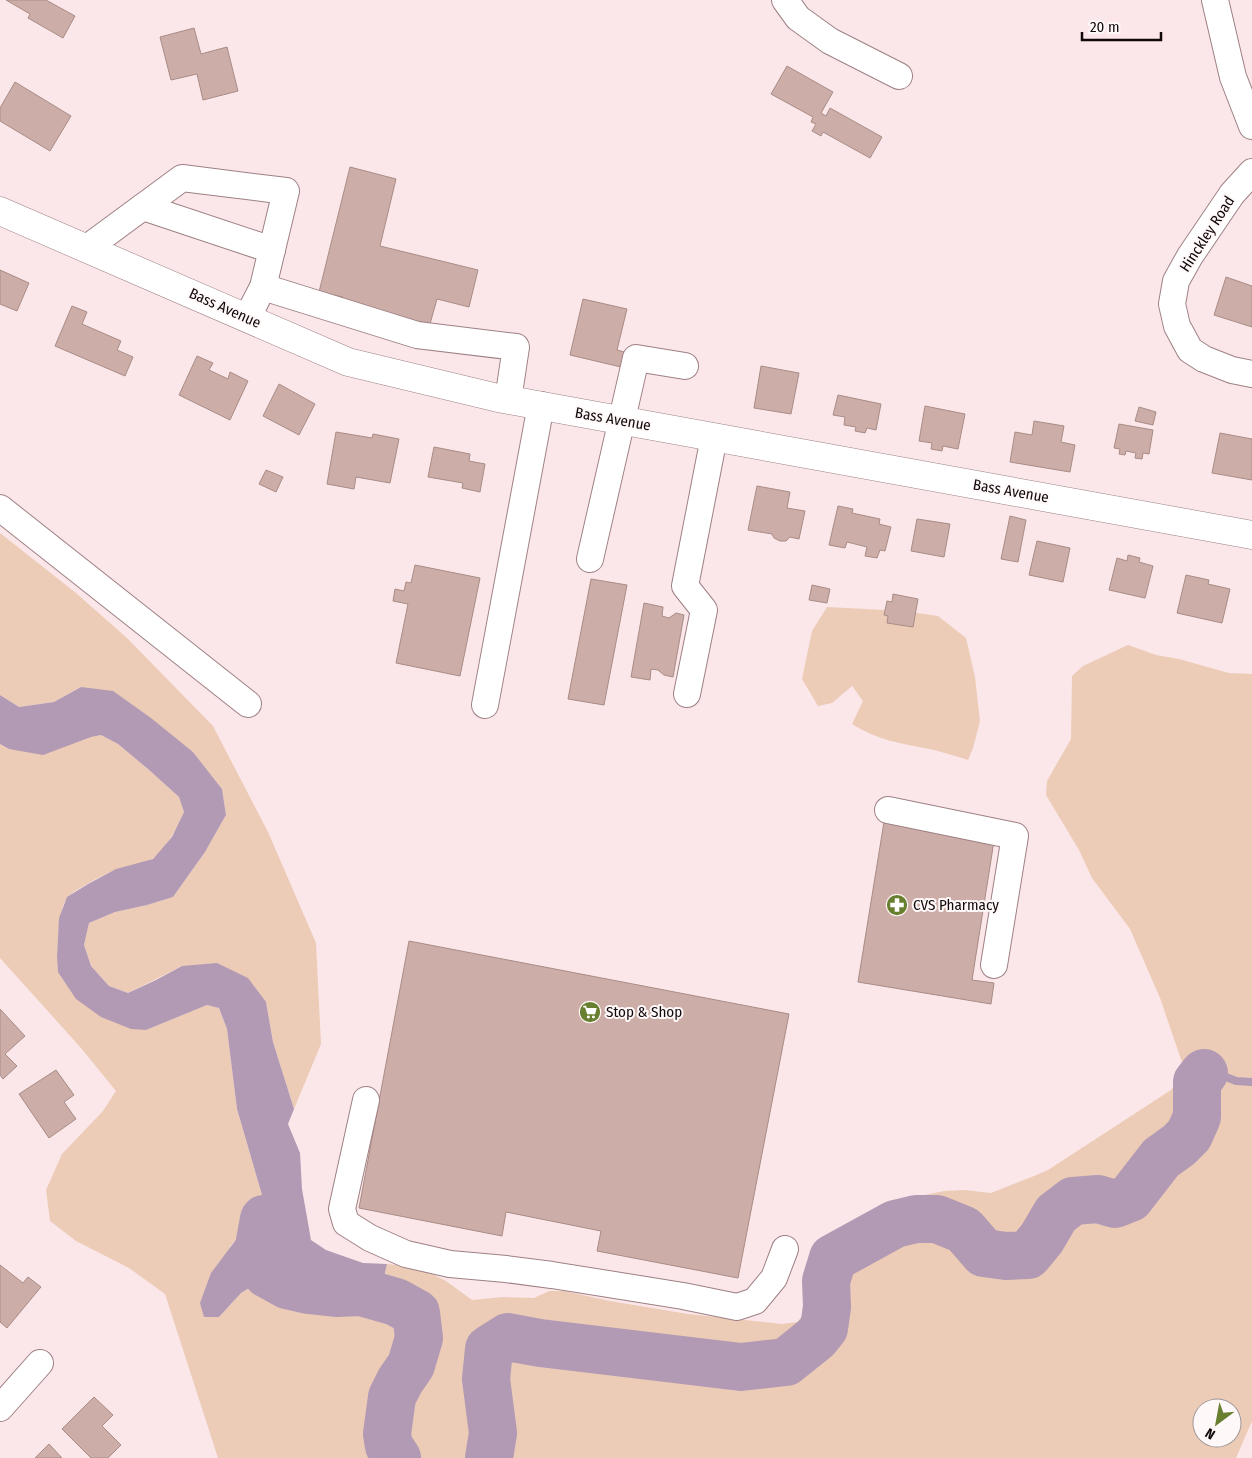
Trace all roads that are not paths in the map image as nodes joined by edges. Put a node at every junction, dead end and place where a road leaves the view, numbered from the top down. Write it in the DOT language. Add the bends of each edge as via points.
graph roads {
  1 [pos="785,0"];
  2 [pos="1215,0"];
  3 [pos="899,76"];
  4 [pos="1252,126"];
  5 [pos="1252,172"];
  6 [pos="143,207"];
  7 [pos="0,211"];
  8 [pos="87,248"];
  9 [pos="272,250"];
  10 [pos="263,287"];
  11 [pos="247,318"];
  12 [pos="685,366"];
  13 [pos="1252,374"];
  14 [pos="508,400"];
  15 [pos="541,406"];
  16 [pos="621,420"];
  17 [pos="714,437"];
  18 [pos="0,508"];
  19 [pos="1252,535"];
  20 [pos="590,559"];
  21 [pos="688,694"];
  22 [pos="248,704"];
  23 [pos="485,705"];
  24 [pos="888,810"];
  25 [pos="994,965"];
  26 [pos="366,1100"];
  27 [pos="785,1249"];
  28 [pos="40,1363"];
  29 [pos="0,1408"];
  1 -- 3 [label="street" via="798,18 830,42"];
  2 -- 4 [label="street" via="1233,77"];
  5 -- 13 [label="street, Hinckley Road" via="1232,194 1190,256 1176,281 1172,304 1177,326 1190,350 1232,370"];
  6 -- 8 [label="street"];
  6 -- 9 [label="street"];
  6 -- 9 [label="street" via="182,178 286,191"];
  7 -- 8 [label="main road, Bass Avenue"];
  8 -- 11 [label="main road, Bass Avenue"];
  9 -- 10 [label="street"];
  10 -- 11 [label="street"];
  10 -- 14 [label="street" via="417,335 516,347"];
  11 -- 14 [label="main road, Bass Avenue" via="348,362"];
  12 -- 16 [label="street" via="636,358"];
  14 -- 15 [label="main road, Bass Avenue"];
  15 -- 16 [label="main road, Bass Avenue"];
  15 -- 23 [label="street"];
  16 -- 17 [label="main road, Bass Avenue"];
  16 -- 20 [label="street"];
  17 -- 19 [label="main road, Bass Avenue"];
  17 -- 21 [label="street" via="685,586 704,610"];
  18 -- 22 [label="street"];
  24 -- 25 [label="street" via="1015,836"];
  26 -- 27 [label="street" via="342,1209 346,1223 406,1254 450,1264 552,1275 737,1307 755,1301 774,1278"];
  28 -- 29 [label="street"];
}
